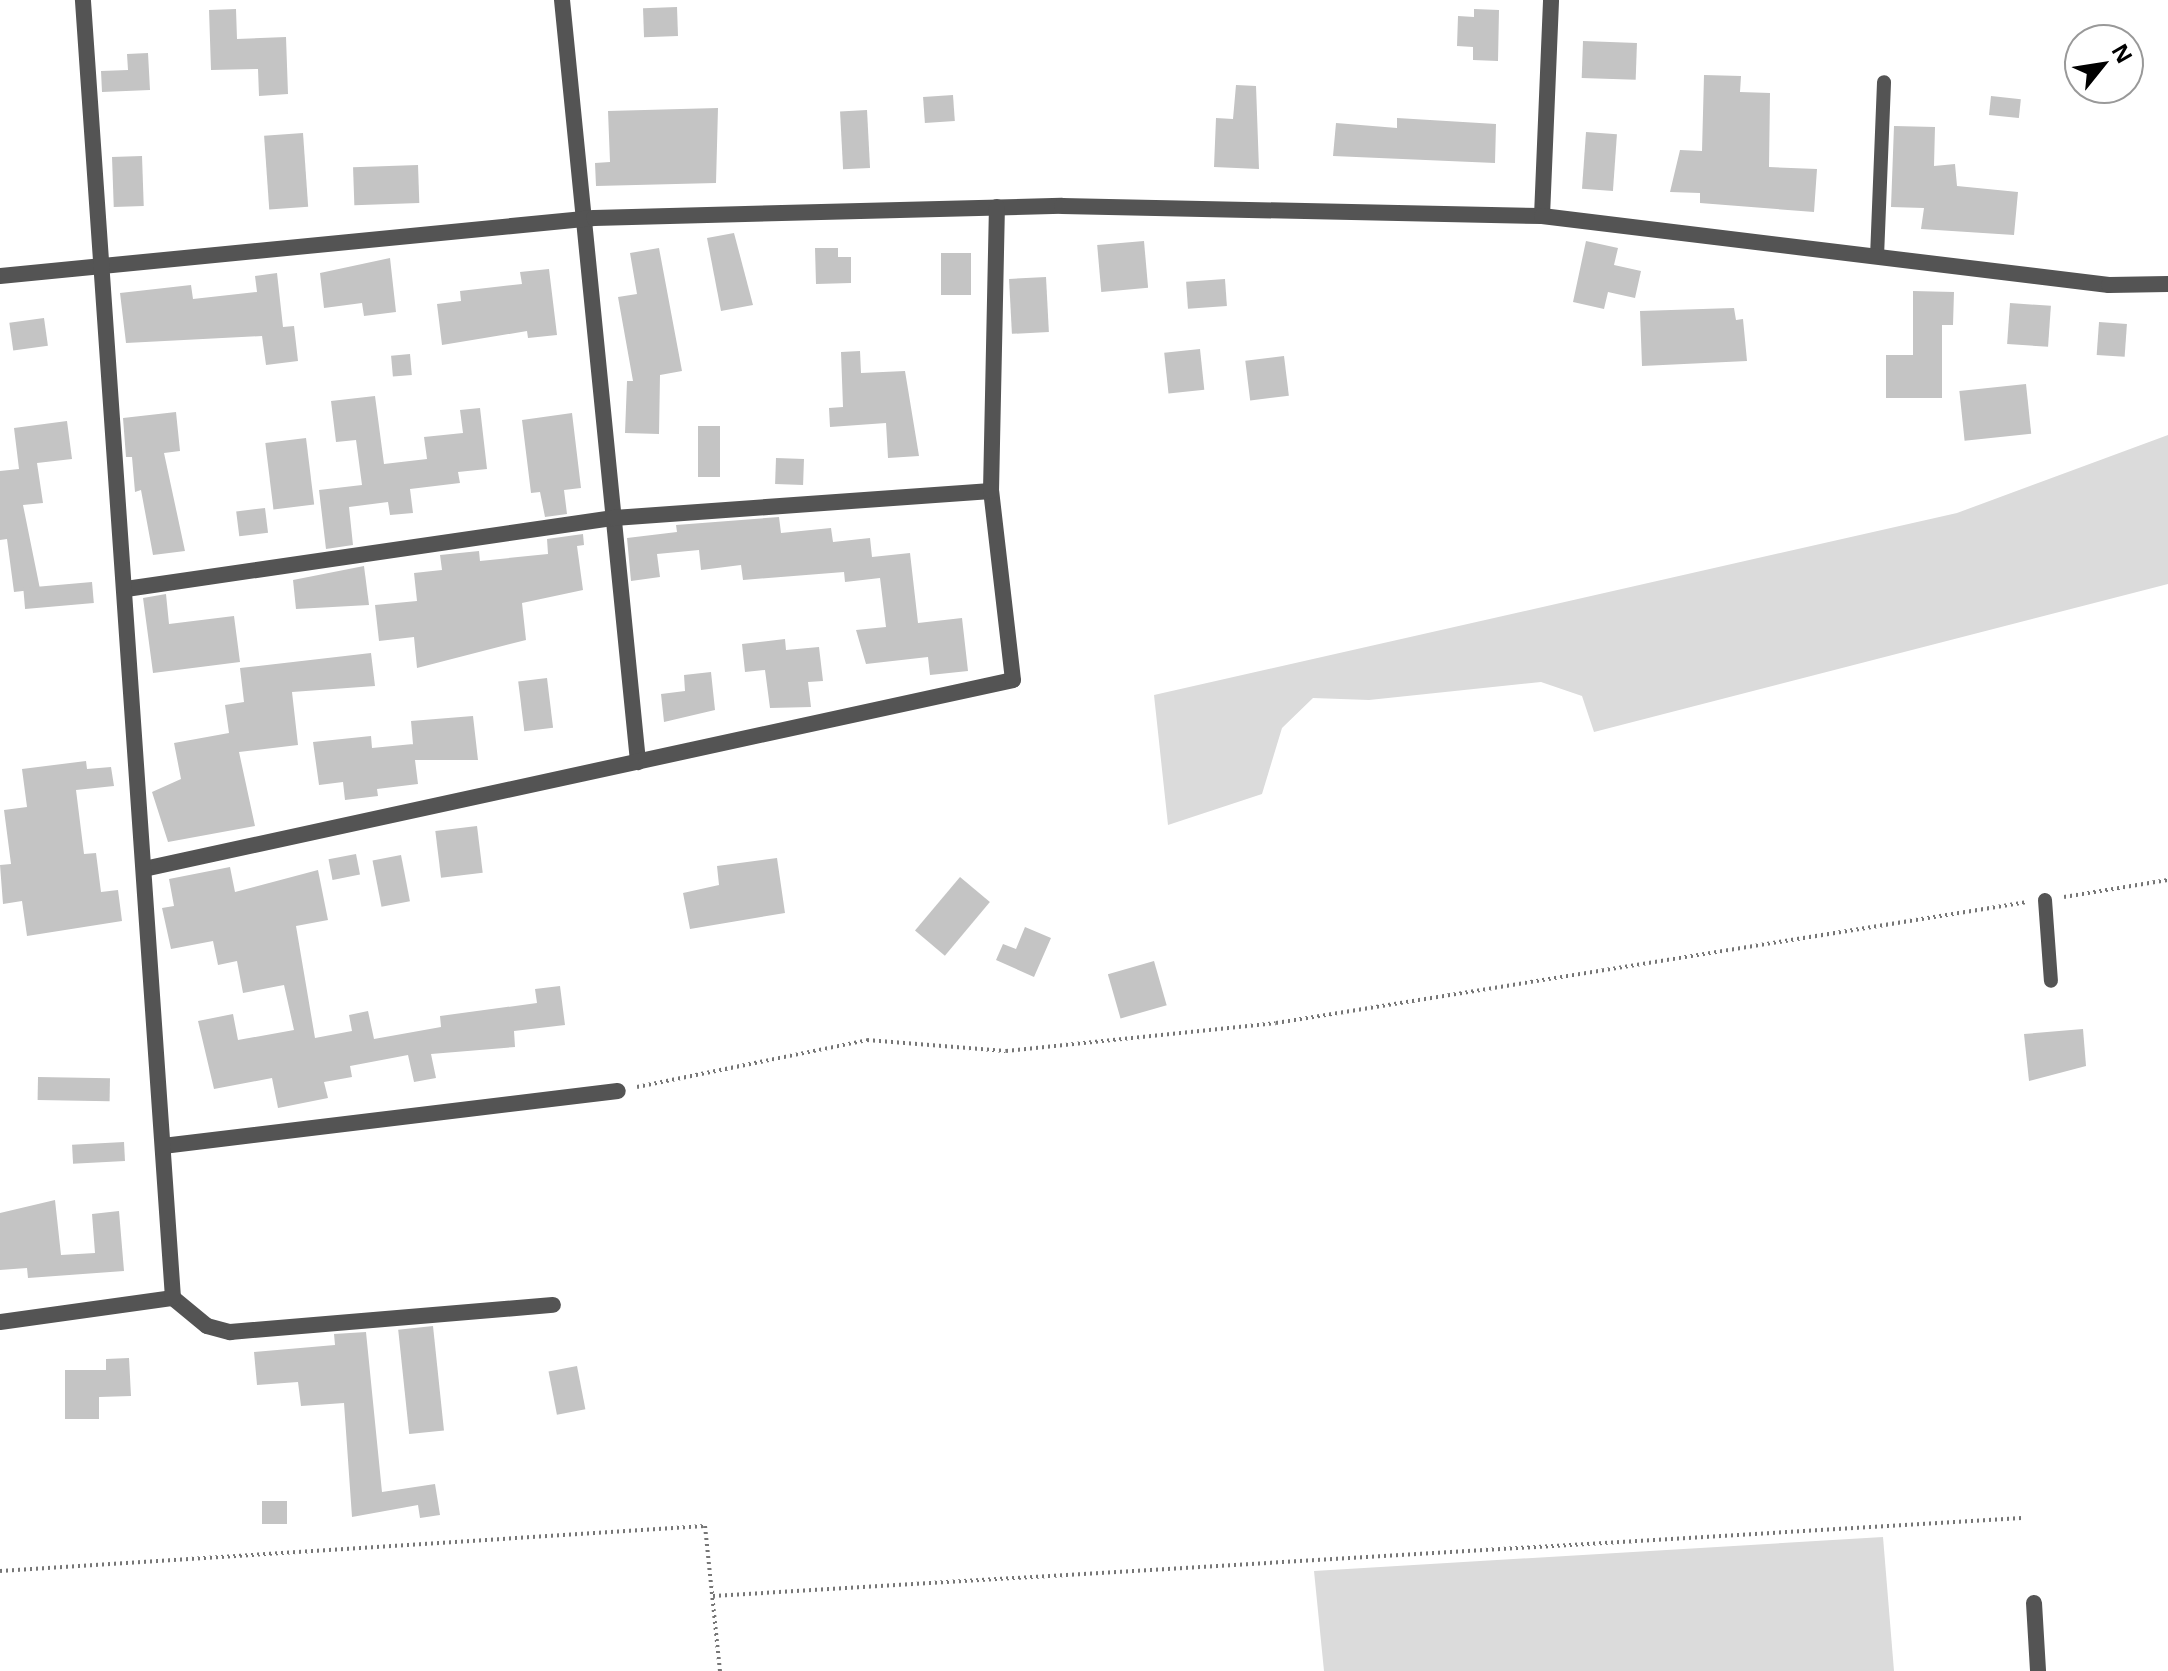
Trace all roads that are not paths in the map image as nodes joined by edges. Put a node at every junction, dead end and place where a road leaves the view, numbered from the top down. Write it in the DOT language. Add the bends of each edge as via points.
graph roads {
  1 [pos="83,0"];
  2 [pos="562,0"];
  3 [pos="1551,0"];
  4 [pos="1884,82"];
  5 [pos="997,207"];
  6 [pos="1542,216"];
  7 [pos="582,219"];
  8 [pos="1877,257"];
  9 [pos="105,268"];
  10 [pos="0,276"];
  11 [pos="2168,284"];
  12 [pos="991,491"];
  13 [pos="614,518"];
  14 [pos="126,589"];
  15 [pos="638,762"];
  16 [pos="144,869"];
  17 [pos="2045,900"];
  18 [pos="2051,981"];
  19 [pos="618,1091"];
  20 [pos="163,1146"];
  21 [pos="173,1298"];
  22 [pos="553,1305"];
  23 [pos="0,1322"];
  24 [pos="2034,1603"];
  25 [pos="2038,1671"];
  1 -- 9 [label="street"];
  2 -- 7 [label="street"];
  3 -- 6 [label="street"];
  4 -- 8 [label="lane"];
  5 -- 6 [label="street"];
  5 -- 7 [label="street"];
  5 -- 12 [label="street"];
  6 -- 8 [label="street"];
  7 -- 9 [label="street"];
  7 -- 13 [label="street"];
  8 -- 11 [label="street" via="2109,285"];
  9 -- 10 [label="street"];
  9 -- 14 [label="street"];
  12 -- 13 [label="street"];
  12 -- 15 [label="street" via="1013,680"];
  13 -- 14 [label="street"];
  13 -- 15 [label="street"];
  14 -- 16 [label="street"];
  15 -- 16 [label="street"];
  16 -- 20 [label="street"];
  17 -- 18 [label="lane"];
  19 -- 20 [label="street"];
  20 -- 21 [label="street"];
  21 -- 22 [label="street" via="207,1326 230,1332"];
  21 -- 23 [label="street"];
  24 -- 25 [label="street"];
}
